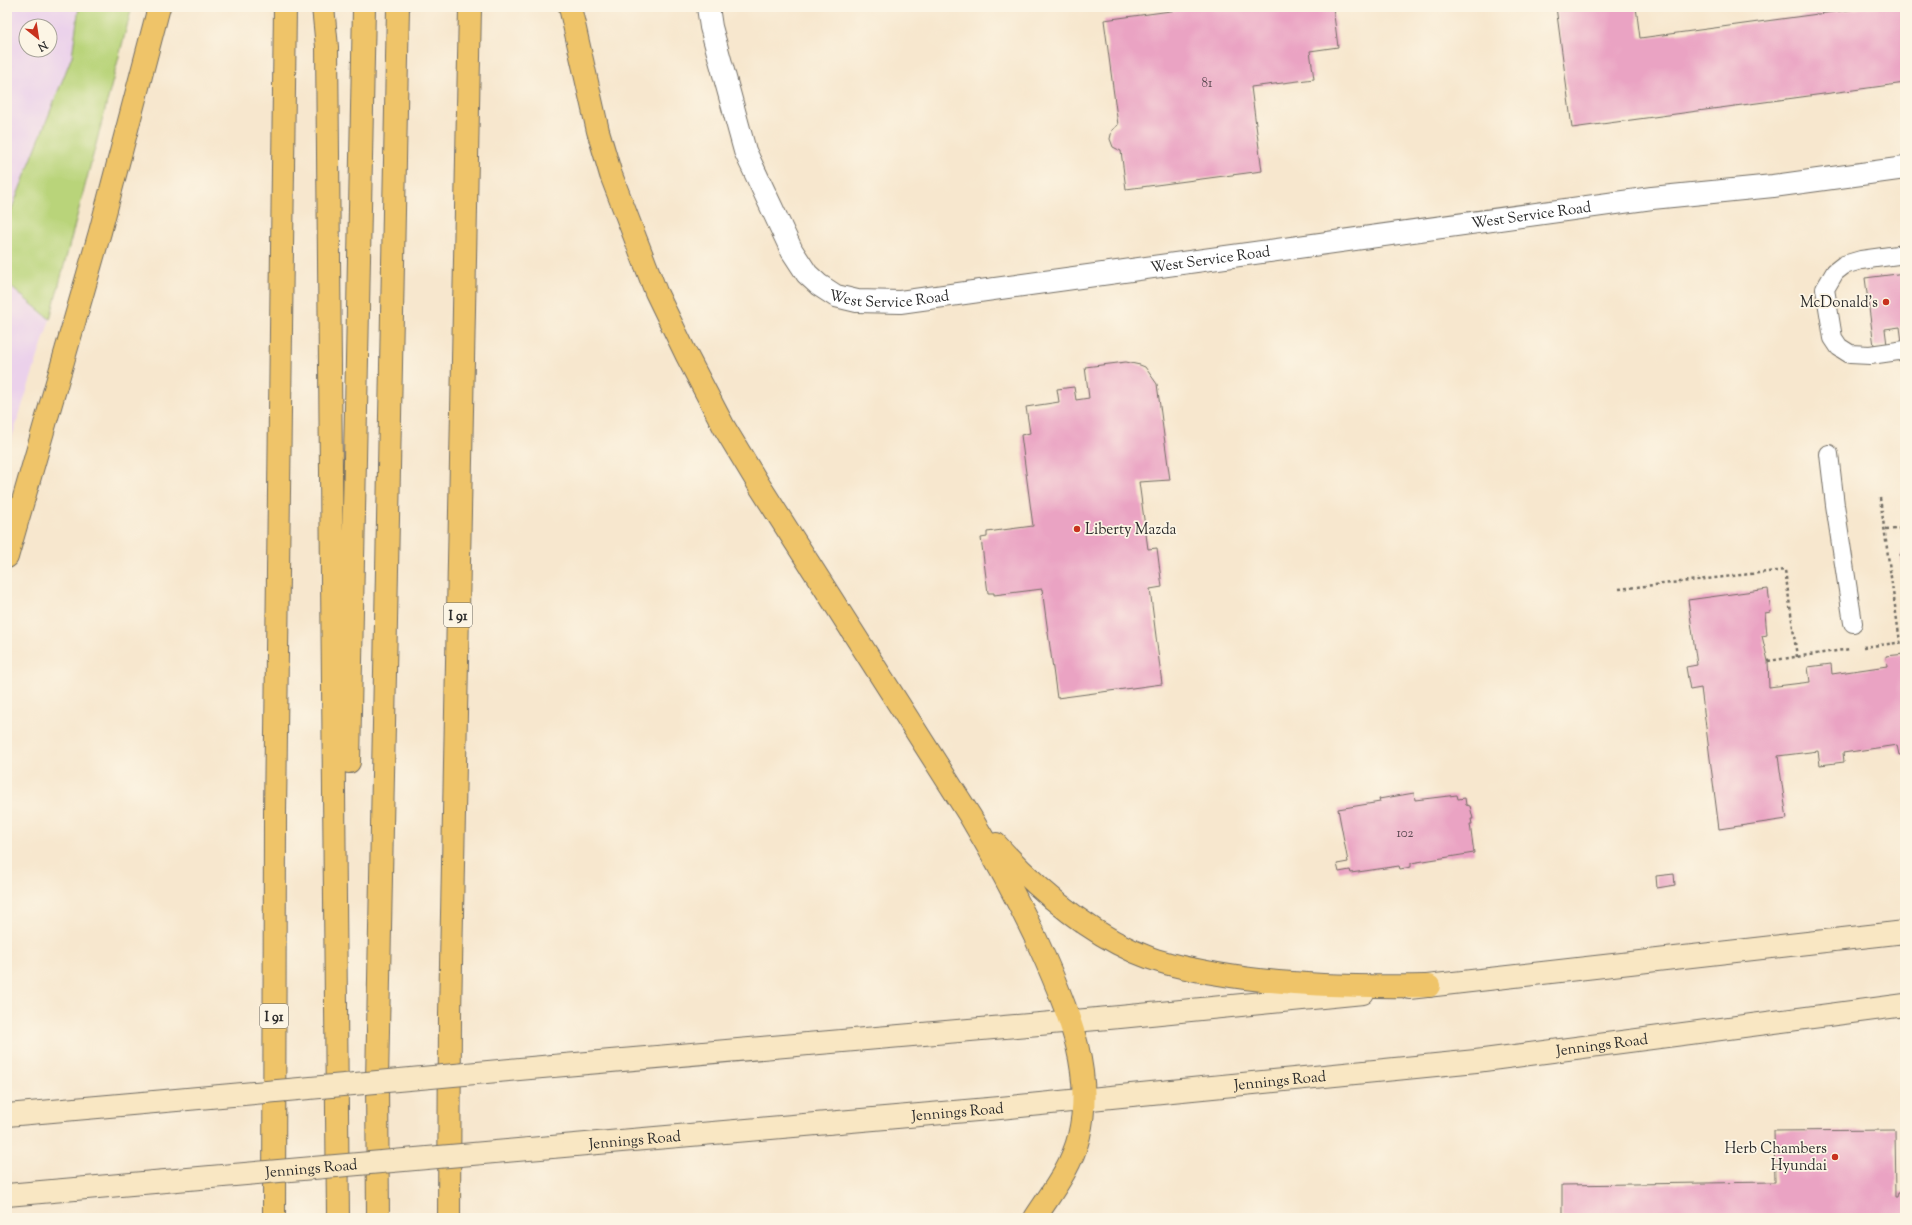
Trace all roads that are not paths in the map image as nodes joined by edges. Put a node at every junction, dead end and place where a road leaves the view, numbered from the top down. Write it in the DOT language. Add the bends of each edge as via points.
graph roads {
  1 [pos="159,7"];
  2 [pos="285,7"];
  3 [pos="323,7"];
  4 [pos="364,7"];
  5 [pos="398,7"];
  6 [pos="470,7"];
  7 [pos="570,7"];
  8 [pos="708,7"];
  9 [pos="1905,168"];
  10 [pos="1905,254"];
  11 [pos="1905,350"];
  12 [pos="1829,454"];
  13 [pos="7,557"];
  14 [pos="1853,623"];
  15 [pos="970,816"];
  16 [pos="335,885"];
  17 [pos="1905,932"];
  18 [pos="1429,986"];
  19 [pos="1905,1005"];
  20 [pos="1071,1022"];
  21 [pos="1084,1100"];
  22 [pos="7,1115"];
  23 [pos="7,1195"];
  24 [pos="274,1218"];
  25 [pos="338,1218"];
  26 [pos="378,1218"];
  27 [pos="448,1218"];
  28 [pos="1035,1218"];
  1 -- 13 [label="highway" via="98,240"];
  2 -- 24 [label="highway, I 91" via="275,814"];
  3 -- 16 [label="highway" via="327,47"];
  4 -- 16 [label="highway" via="348,777 346,812"];
  5 -- 26 [label="highway" via="377,1074"];
  6 -- 27 [label="highway, I 91"];
  7 -- 15 [label="highway" via="598,131 611,175 656,292 687,356 724,427 759,485"];
  8 -- 9 [label="street, West Service Road" via="711,27 745,151 792,251 806,274 819,285 836,296 857,301 900,302 1652,198 1773,186"];
  10 -- 11 [label="lane" via="1844,265 1835,272 1825,289 1833,338 1839,347 1850,354 1870,355"];
  12 -- 14 [label="lane"];
  15 -- 18 [label="highway" via="1020,869 1061,906 1106,937 1150,958 1200,971 1264,980 1344,986"];
  15 -- 20 [label="highway" via="1034,934"];
  16 -- 25 [label="highway"];
  17 -- 18 [label="main road"];
  18 -- 20 [label="main road"];
  19 -- 21 [label="main road, Jennings Road" via="1476,1061"];
  20 -- 21 [label="highway" via="1083,1074"];
  20 -- 22 [label="main road, bridge"];
  21 -- 23 [label="main road, Jennings Road, bridge"];
  21 -- 28 [label="highway" via="1075,1148 1062,1176"];
}
